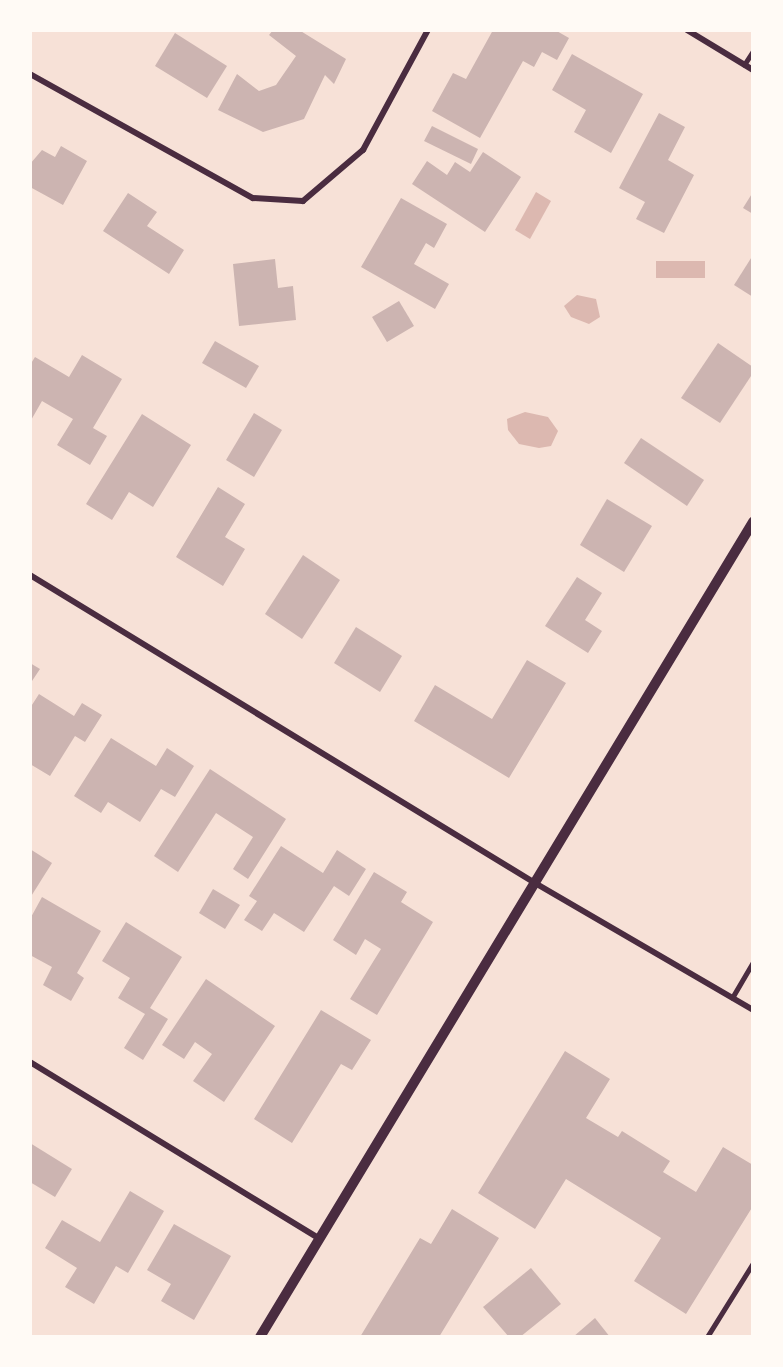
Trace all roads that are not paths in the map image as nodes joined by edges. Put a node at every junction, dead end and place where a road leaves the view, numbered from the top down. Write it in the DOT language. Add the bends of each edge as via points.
graph roads {
  1 [pos="428,30"];
  2 [pos="687,30"];
  3 [pos="753,51"];
  4 [pos="744,65"];
  5 [pos="753,70"];
  6 [pos="30,74"];
  7 [pos="753,522"];
  8 [pos="30,575"];
  9 [pos="536,883"];
  10 [pos="753,962"];
  11 [pos="732,998"];
  12 [pos="753,1010"];
  13 [pos="30,1062"];
  14 [pos="320,1239"];
  15 [pos="753,1263"];
  16 [pos="260,1337"];
  17 [pos="707,1337"];
  1 -- 6 [label="street" via="363,150 303,201 253,198"];
  2 -- 4 [label="street"];
  3 -- 4 [label="lane"];
  4 -- 5 [label="street"];
  7 -- 9 [label="street"];
  8 -- 9 [label="street"];
  9 -- 11 [label="street"];
  9 -- 14 [label="street"];
  10 -- 11 [label="lane"];
  11 -- 12 [label="street"];
  13 -- 14 [label="street"];
  14 -- 16 [label="street"];
  15 -- 17 [label="lane"];
}
